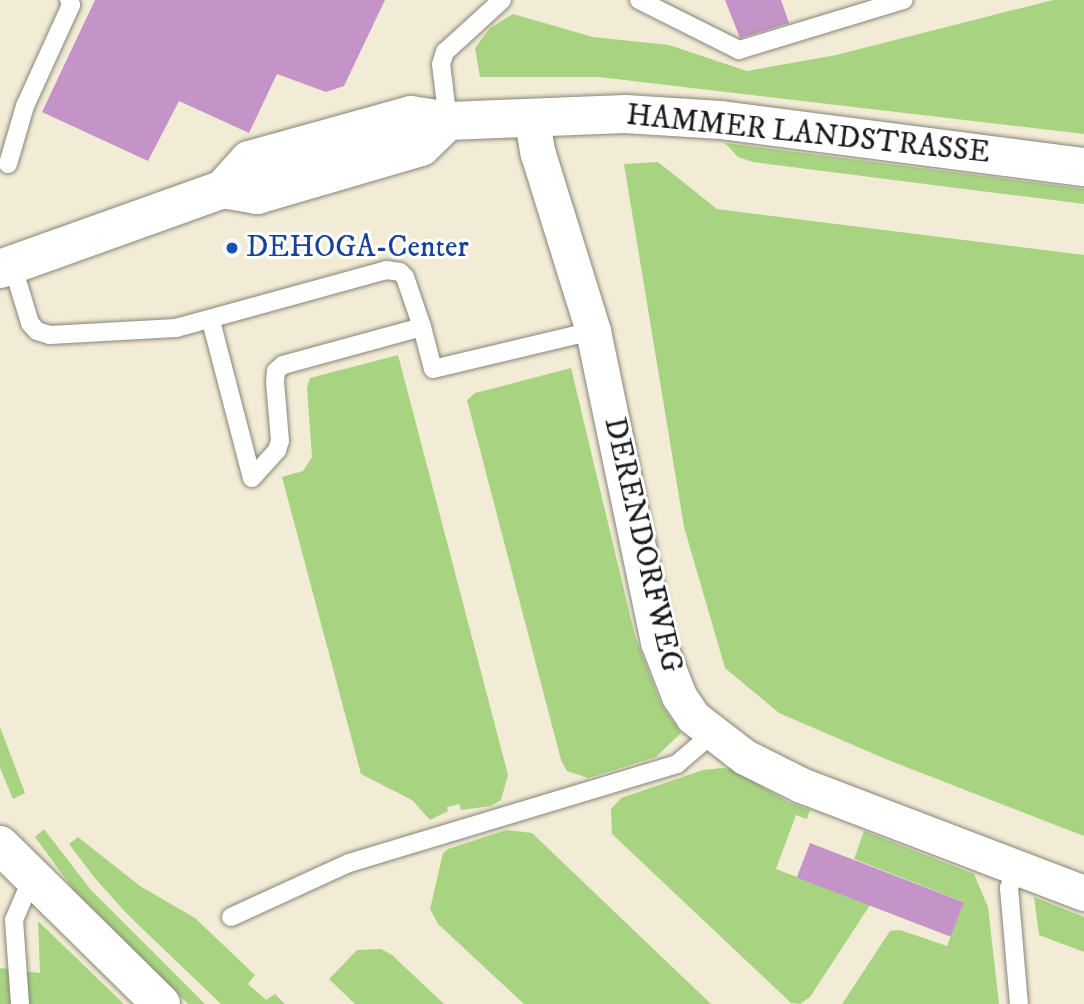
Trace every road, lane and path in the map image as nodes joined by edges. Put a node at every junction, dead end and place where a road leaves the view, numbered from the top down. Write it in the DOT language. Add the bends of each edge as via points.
graph roads {
  1 [pos="69,0"];
  2 [pos="502,0"];
  3 [pos="639,0"];
  4 [pos="904,0"];
  5 [pos="531,116"];
  6 [pos="448,121"];
  7 [pos="8,164"];
  8 [pos="1084,167"];
  9 [pos="6,266"];
  10 [pos="211,321"];
  11 [pos="422,327"];
  12 [pos="593,331"];
  13 [pos="712,734"];
  14 [pos="0,845"];
  15 [pos="1017,868"];
  16 [pos="32,878"];
  17 [pos="1084,893"];
  18 [pos="231,917"];
  19 [pos="20,1004"];
  20 [pos="161,1004"];
  21 [pos="1019,1004"];
  1 -- 7 [label="lane" via="71,5 25,106"];
  2 -- 6 [label="lane" via="444,52 441,64"];
  3 -- 4 [label="lane" via="739,50"];
  5 -- 6 [label="street, HAMMER LANDSTRASSE"];
  5 -- 8 [label="street, HAMMER LANDSTRASSE" via="625,114 721,120"];
  5 -- 12 [label="street, DERENDORFWEG" via="538,154"];
  6 -- 9 [label="street, HAMMER LANDSTRASSE" via="411,116 250,160 223,188"];
  9 -- 10 [label="lane" via="30,323 43,334 176,328"];
  10 -- 11 [label="lane" via="394,270 405,277"];
  10 -- 11 [label="lane" via="251,478 280,441 275,382 283,365"];
  11 -- 12 [label="lane" via="433,369"];
  12 -- 13 [label="street, DERENDORFWEG" via="658,642 679,696"];
  13 -- 15 [label="street, DERENDORFWEG" via="745,757 801,785"];
  13 -- 18 [label="lane" via="677,764 349,863"];
  14 -- 16 [label="street"];
  15 -- 17 [label="street, DERENDORFWEG"];
  15 -- 21 [label="lane" via="1009,888"];
  16 -- 19 [label="lane" via="14,920"];
  16 -- 20 [label="street"];
}
